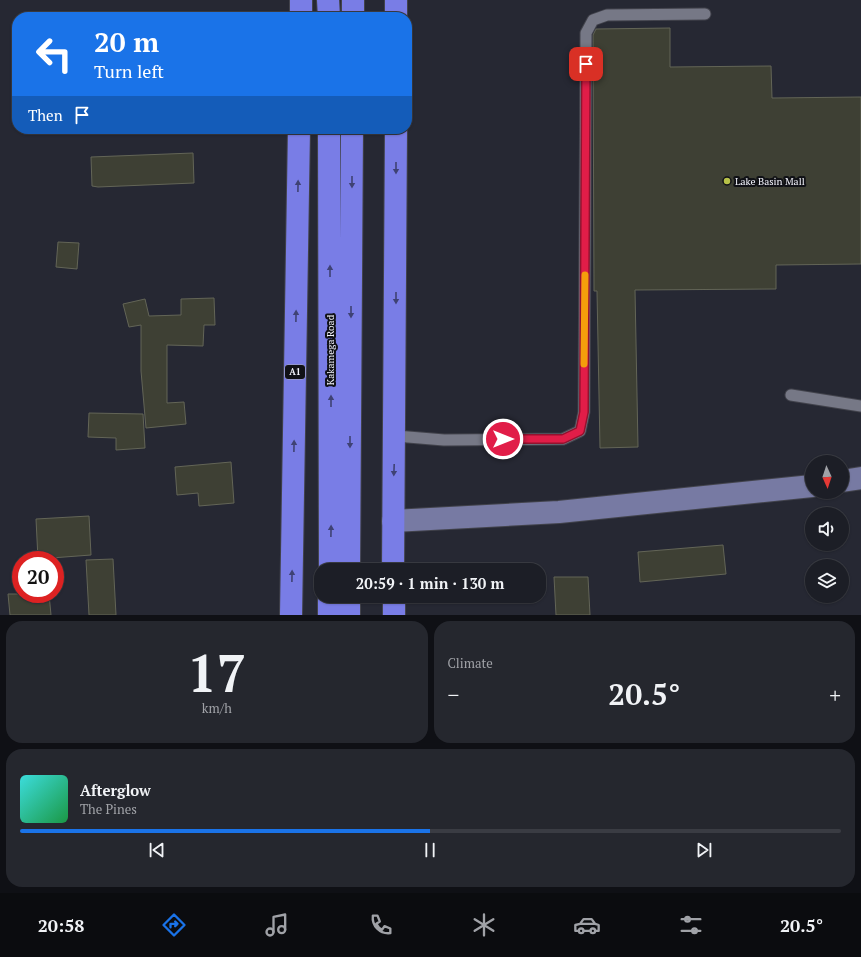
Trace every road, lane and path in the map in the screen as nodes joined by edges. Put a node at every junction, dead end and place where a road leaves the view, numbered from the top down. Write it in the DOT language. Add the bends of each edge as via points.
graph roads {
  1 [pos="301,0"];
  2 [pos="328,0"];
  3 [pos="353,0"];
  4 [pos="396,0"];
  5 [pos="301,12"];
  6 [pos="329,12"];
  7 [pos="353,12"];
  8 [pos="396,12"];
  9 [pos="705,14"];
  10 [pos="299,134"];
  11 [pos="329,134"];
  12 [pos="352,134"];
  13 [pos="396,134"];
  14 [pos="791,395"];
  15 [pos="861,406"];
  16 [pos="396,436"];
  17 [pos="861,478"];
  18 [pos="849,480"];
  19 [pos="805,487"];
  20 [pos="393,521"];
  21 [pos="330,563"];
  22 [pos="349,563"];
  23 [pos="393,563"];
  24 [pos="330,603"];
  25 [pos="349,603"];
  26 [pos="394,603"];
  27 [pos="291,615"];
  28 [pos="329,615"];
  29 [pos="350,615"];
  30 [pos="394,615"];
  1 -- 5 [label="highway"];
  2 -- 6 [label="highway"];
  3 -- 7 [label="highway"];
  4 -- 8 [label="highway"];
  9 -- 16 [label="lane" via="606,15 593,20 586,33 584,412 580,431 563,439 444,440"];
  27 -- 10 [label="highway, A1, one-way"];
  21 -- 11 [label="highway, Kakamega Road, one-way"];
  12 -- 22 [label="highway, Kakamega Road, one-way"];
  13 -- 16 [label="highway, one-way"];
  14 -- 15 [label="lane"];
  16 -- 20 [label="highway, one-way"];
  17 -- 18 [label="main road"];
  19 -- 20 [label="main road" via="560,512"];
  20 -- 23 [label="highway"];
  24 -- 28 [label="highway"];
  25 -- 29 [label="highway"];
  26 -- 30 [label="highway"];
}
